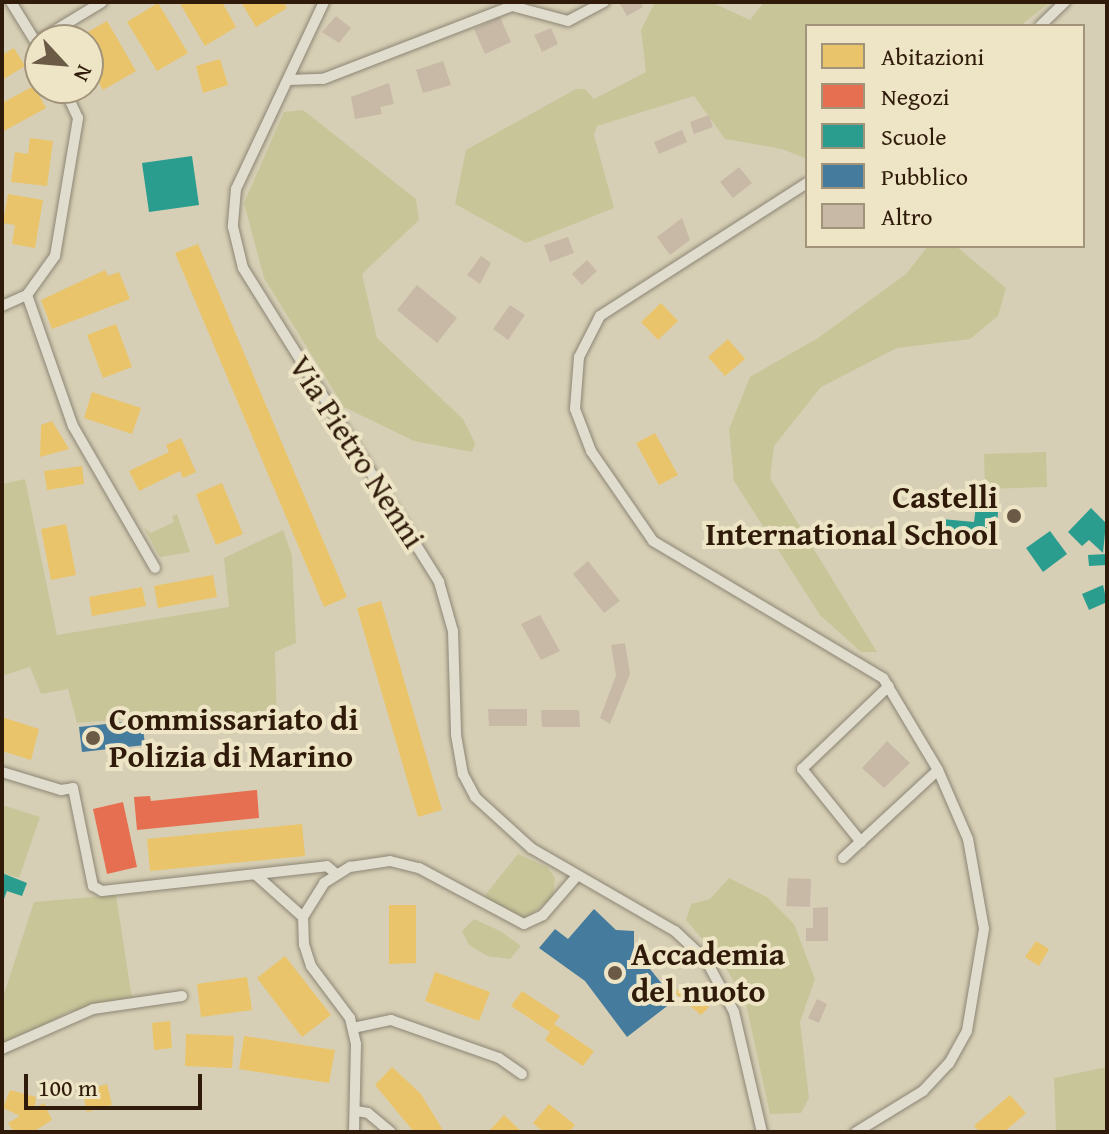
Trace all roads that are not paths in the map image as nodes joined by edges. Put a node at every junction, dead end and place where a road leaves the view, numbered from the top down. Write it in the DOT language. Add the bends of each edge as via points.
graph roads {
  1 [pos="11,2"];
  2 [pos="102,2"];
  3 [pos="324,2"];
  4 [pos="604,2"];
  5 [pos="1065,2"];
  6 [pos="24,24"];
  7 [pos="70,24"];
  8 [pos="1042,24"];
  9 [pos="288,80"];
  10 [pos="71,104"];
  11 [pos="805,184"];
  12 [pos="27,295"];
  13 [pos="2,306"];
  14 [pos="155,568"];
  15 [pos="889,686"];
  16 [pos="938,770"];
  17 [pos="2,772"];
  18 [pos="861,842"];
  19 [pos="843,858"];
  20 [pos="284,872"];
  21 [pos="335,873"];
  22 [pos="256,875"];
  23 [pos="576,877"];
  24 [pos="280,893"];
  25 [pos="303,917"];
  26 [pos="182,996"];
  27 [pos="353,1028"];
  28 [pos="2,1049"];
  29 [pos="522,1074"];
  30 [pos="356,1111"];
  31 [pos="860,1130"];
  32 [pos="354,1132"];
  33 [pos="391,1132"];
  34 [pos="762,1132"];
  35 [pos="845,1132"];
  1 -- 6 [label="street"];
  2 -- 7 [label="street"];
  3 -- 9 [label="street, Via Pietro Nenni"];
  4 -- 9 [label="street" via="568,21 512,6 323,79"];
  5 -- 8 [label="street"];
  9 -- 23 [label="street, Via Pietro Nenni" via="234,198 233,227 243,268 439,582 453,631 456,735 463,774 475,797 521,840"];
  10 -- 12 [label="street" via="78,118 58,245 46,275"];
  11 -- 15 [label="street" via="600,316 579,357 575,409 591,451 653,541 867,664"];
  12 -- 13 [label="street"];
  12 -- 14 [label="street" via="73,426"];
  15 -- 16 [label="street"];
  15 -- 18 [label="street" via="802,769"];
  16 -- 18 [label="street"];
  16 -- 31 [label="street" via="968,839 980,884 984,940 976,994 964,1037 940,1075 914,1099"];
  17 -- 22 [label="street" via="61,790 73,788 97,889"];
  18 -- 19 [label="street"];
  20 -- 21 [label="street" via="327,866"];
  20 -- 22 [label="street"];
  20 -- 24 [label="street" via="278,880"];
  21 -- 23 [label="street" via="390,861 419,868 524,924 543,915"];
  21 -- 25 [label="street"];
  22 -- 24 [label="street"];
  23 -- 34 [label="street, Via Pietro Nenni" via="675,931 713,969 740,1033"];
  24 -- 25 [label="street"];
  25 -- 27 [label="street" via="311,966 346,1008"];
  26 -- 28 [label="street" via="93,1009"];
  27 -- 29 [label="street" via="391,1020 499,1058"];
  27 -- 30 [label="street"];
  30 -- 32 [label="street"];
  30 -- 33 [label="street" via="368,1113"];
  31 -- 35 [label="street"];
}
